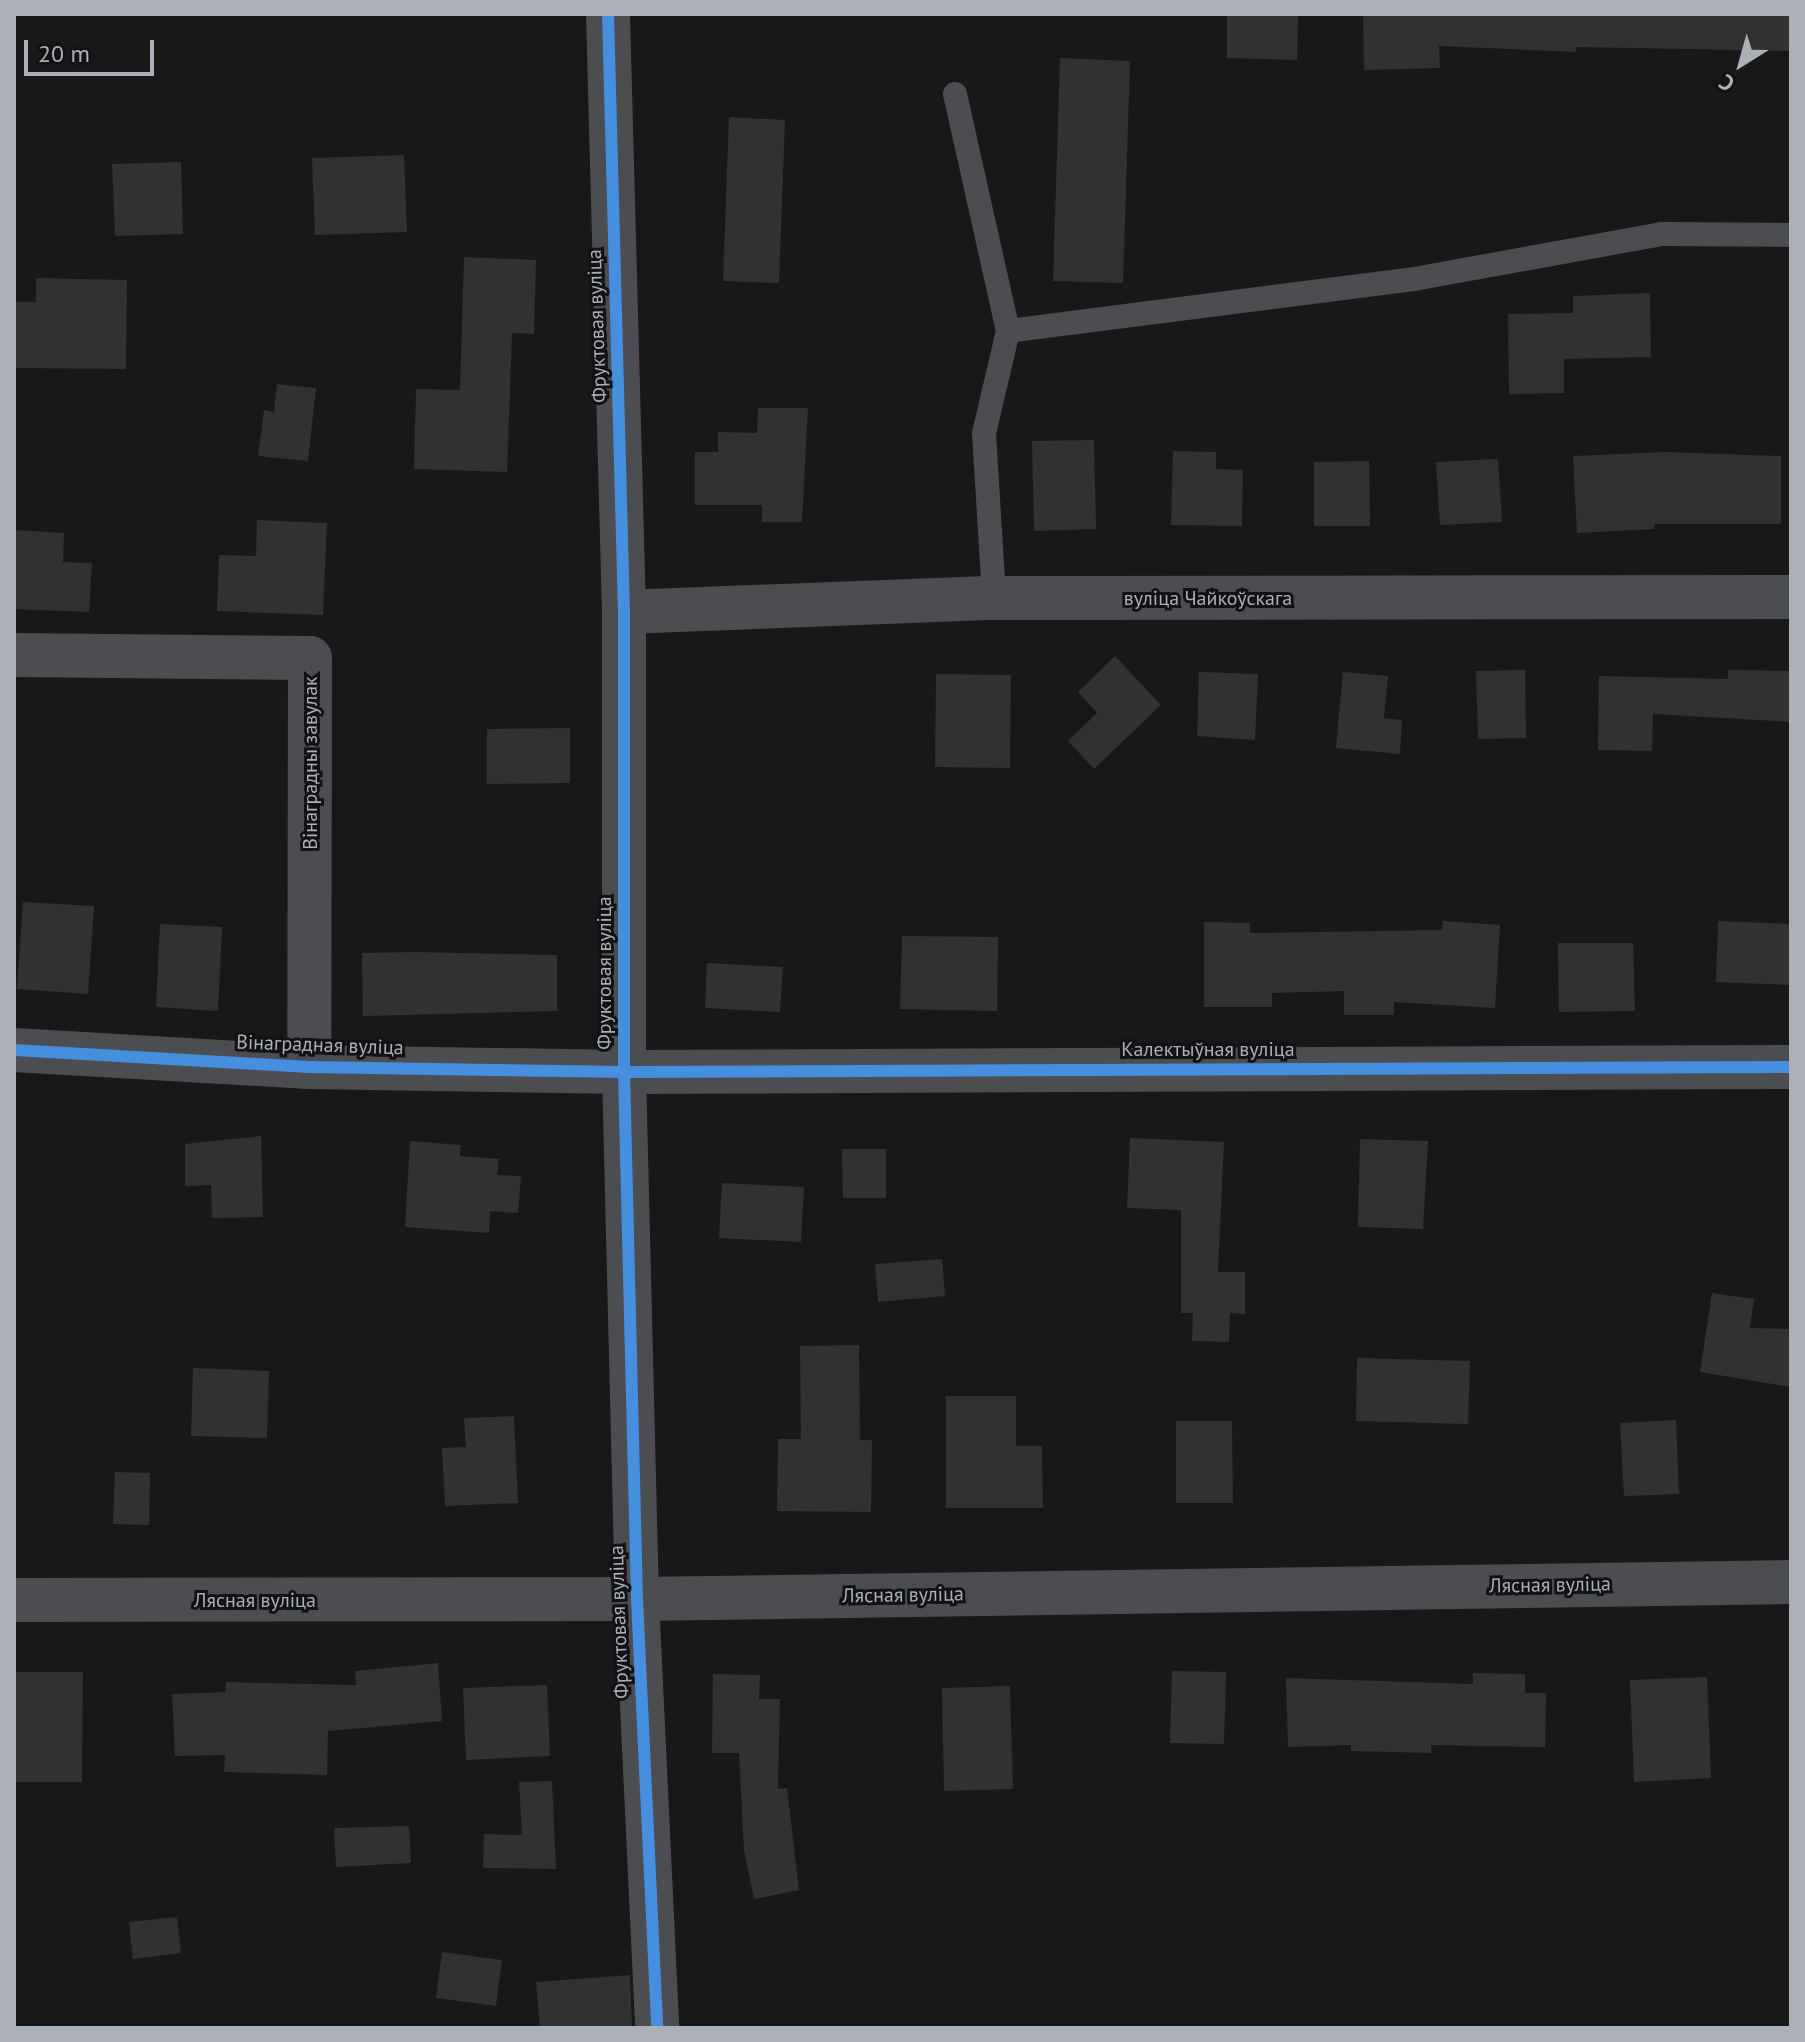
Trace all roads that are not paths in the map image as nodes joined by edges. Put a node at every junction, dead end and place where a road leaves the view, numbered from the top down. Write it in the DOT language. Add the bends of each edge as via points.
graph roads {
  1 [pos="608,14"];
  2 [pos="955,94"];
  3 [pos="1791,235"];
  4 [pos="1008,331"];
  5 [pos="1791,597"];
  6 [pos="994,598"];
  7 [pos="624,612"];
  8 [pos="14,655"];
  9 [pos="14,1050"];
  10 [pos="309,1067"];
  11 [pos="1791,1067"];
  12 [pos="624,1072"];
  13 [pos="1791,1582"];
  14 [pos="637,1599"];
  15 [pos="14,1600"];
  16 [pos="657,2028"];
  1 -- 7 [label="street, Фруктовая вуліца"];
  2 -- 4 [label="lane"];
  3 -- 4 [label="lane" via="1662,234 1414,279"];
  4 -- 6 [label="lane" via="984,433"];
  5 -- 6 [label="street, вуліца Чайкоўскага"];
  6 -- 7 [label="street, вуліца Чайкоўскага"];
  7 -- 12 [label="street, Фруктовая вуліца"];
  8 -- 10 [label="street, Вінаградны завулак" via="310,658"];
  9 -- 10 [label="street, Вінаградная вуліца"];
  10 -- 12 [label="street, Вінаградная вуліца"];
  11 -- 12 [label="street, Калектыўная вуліца"];
  12 -- 14 [label="street, Фруктовая вуліца"];
  13 -- 14 [label="street, Лясная вуліца"];
  14 -- 15 [label="street, Лясная вуліца"];
  14 -- 16 [label="street, Фруктовая вуліца"];
}
